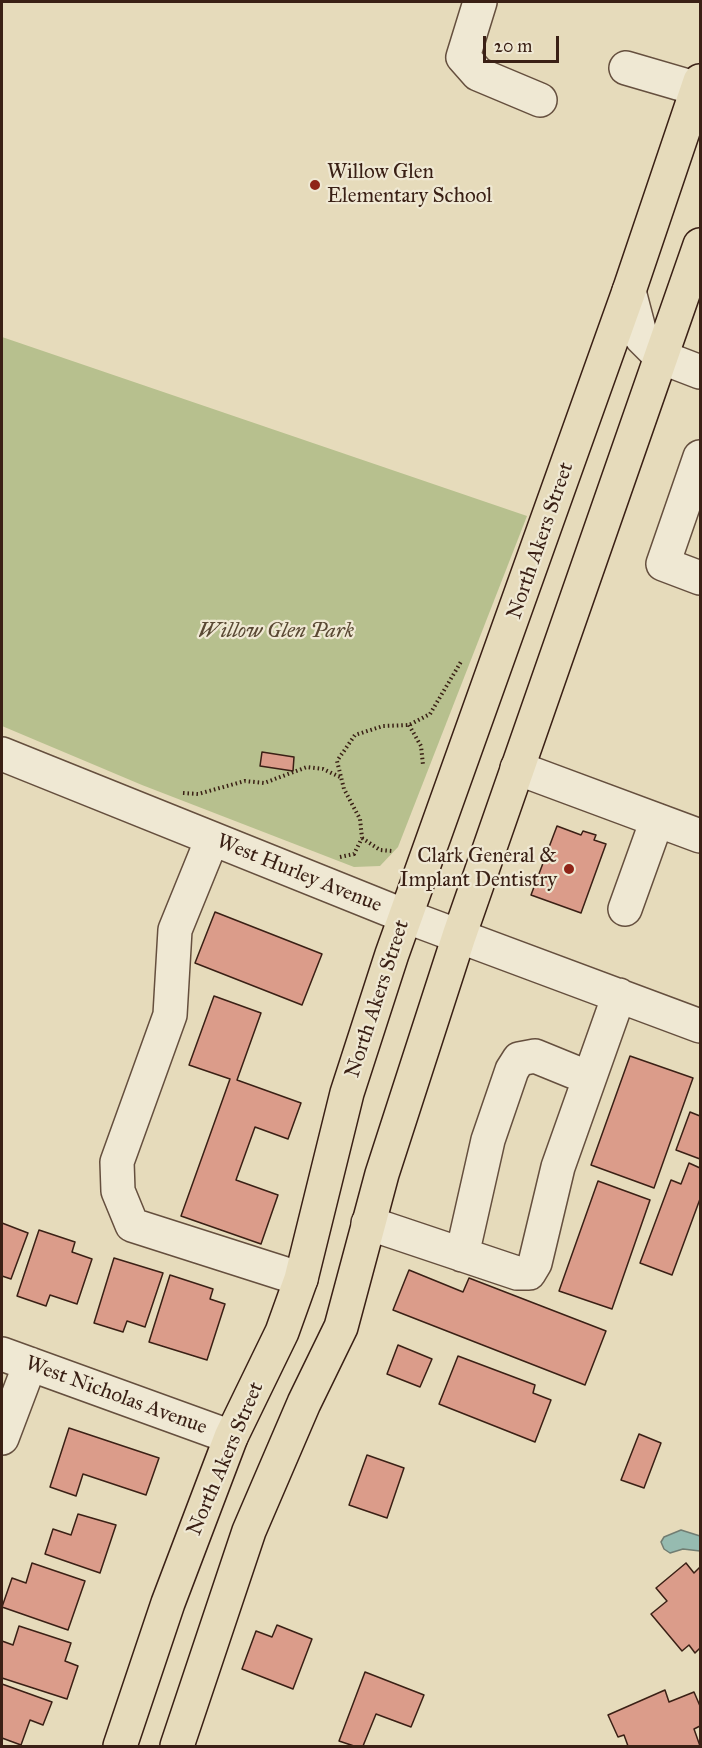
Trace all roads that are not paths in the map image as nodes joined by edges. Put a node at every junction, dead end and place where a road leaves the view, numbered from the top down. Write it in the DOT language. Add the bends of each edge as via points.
graph roads {
  1 [pos="480,2"];
  2 [pos="626,68"];
  3 [pos="699,85"];
  4 [pos="540,100"];
  5 [pos="700,245"];
  6 [pos="629,291"];
  7 [pos="661,357"];
  8 [pos="700,372"];
  9 [pos="700,457"];
  10 [pos="700,578"];
  11 [pos="2,754"];
  12 [pos="517,768"];
  13 [pos="657,820"];
  14 [pos="700,836"];
  15 [pos="212,839"];
  16 [pos="625,909"];
  17 [pos="405,916"];
  18 [pos="459,936"];
  19 [pos="619,995"];
  20 [pos="700,1026"];
  21 [pos="589,1078"];
  22 [pos="369,1223"];
  23 [pos="462,1255"];
  24 [pos="301,1279"];
  25 [pos="16,1359"];
  26 [pos="231,1437"];
  27 [pos="2,1438"];
  28 [pos="120,1746"];
  29 [pos="177,1746"];
  1 -- 4 [label="street" via="463,57 477,74"];
  2 -- 3 [label="street"];
  3 -- 6 [label="main road, North Akers Street"];
  5 -- 7 [label="main road"];
  6 -- 7 [label="street" via="641,337"];
  6 -- 17 [label="main road, North Akers Street"];
  7 -- 8 [label="street"];
  7 -- 12 [label="main road"];
  9 -- 10 [label="street" via="663,564"];
  11 -- 15 [label="street, West Hurley Avenue"];
  12 -- 13 [label="street"];
  12 -- 18 [label="main road"];
  13 -- 14 [label="street"];
  13 -- 16 [label="street"];
  15 -- 17 [label="street, West Hurley Avenue"];
  15 -- 24 [label="street" via="175,930 170,1015 117,1162 118,1191 132,1225"];
  17 -- 18 [label="street, West Hurley Avenue"];
  17 -- 24 [label="main road, North Akers Street" via="347,1093"];
  18 -- 19 [label="street, West Hurley Avenue"];
  18 -- 22 [label="main road"];
  19 -- 20 [label="street, West Hurley Avenue"];
  19 -- 21 [label="street"];
  21 -- 23 [label="street" via="558,1167 535,1263 529,1273 517,1273"];
  21 -- 23 [label="street" via="535,1056 519,1059 488,1140"];
  22 -- 23 [label="street"];
  22 -- 29 [label="main road" via="341,1327 249,1531"];
  24 -- 26 [label="main road, North Akers Street" via="282,1332"];
  25 -- 26 [label="street, West Nicholas Avenue"];
  25 -- 27 [label="street"];
  26 -- 28 [label="main road, North Akers Street" via="168,1602"];
}
